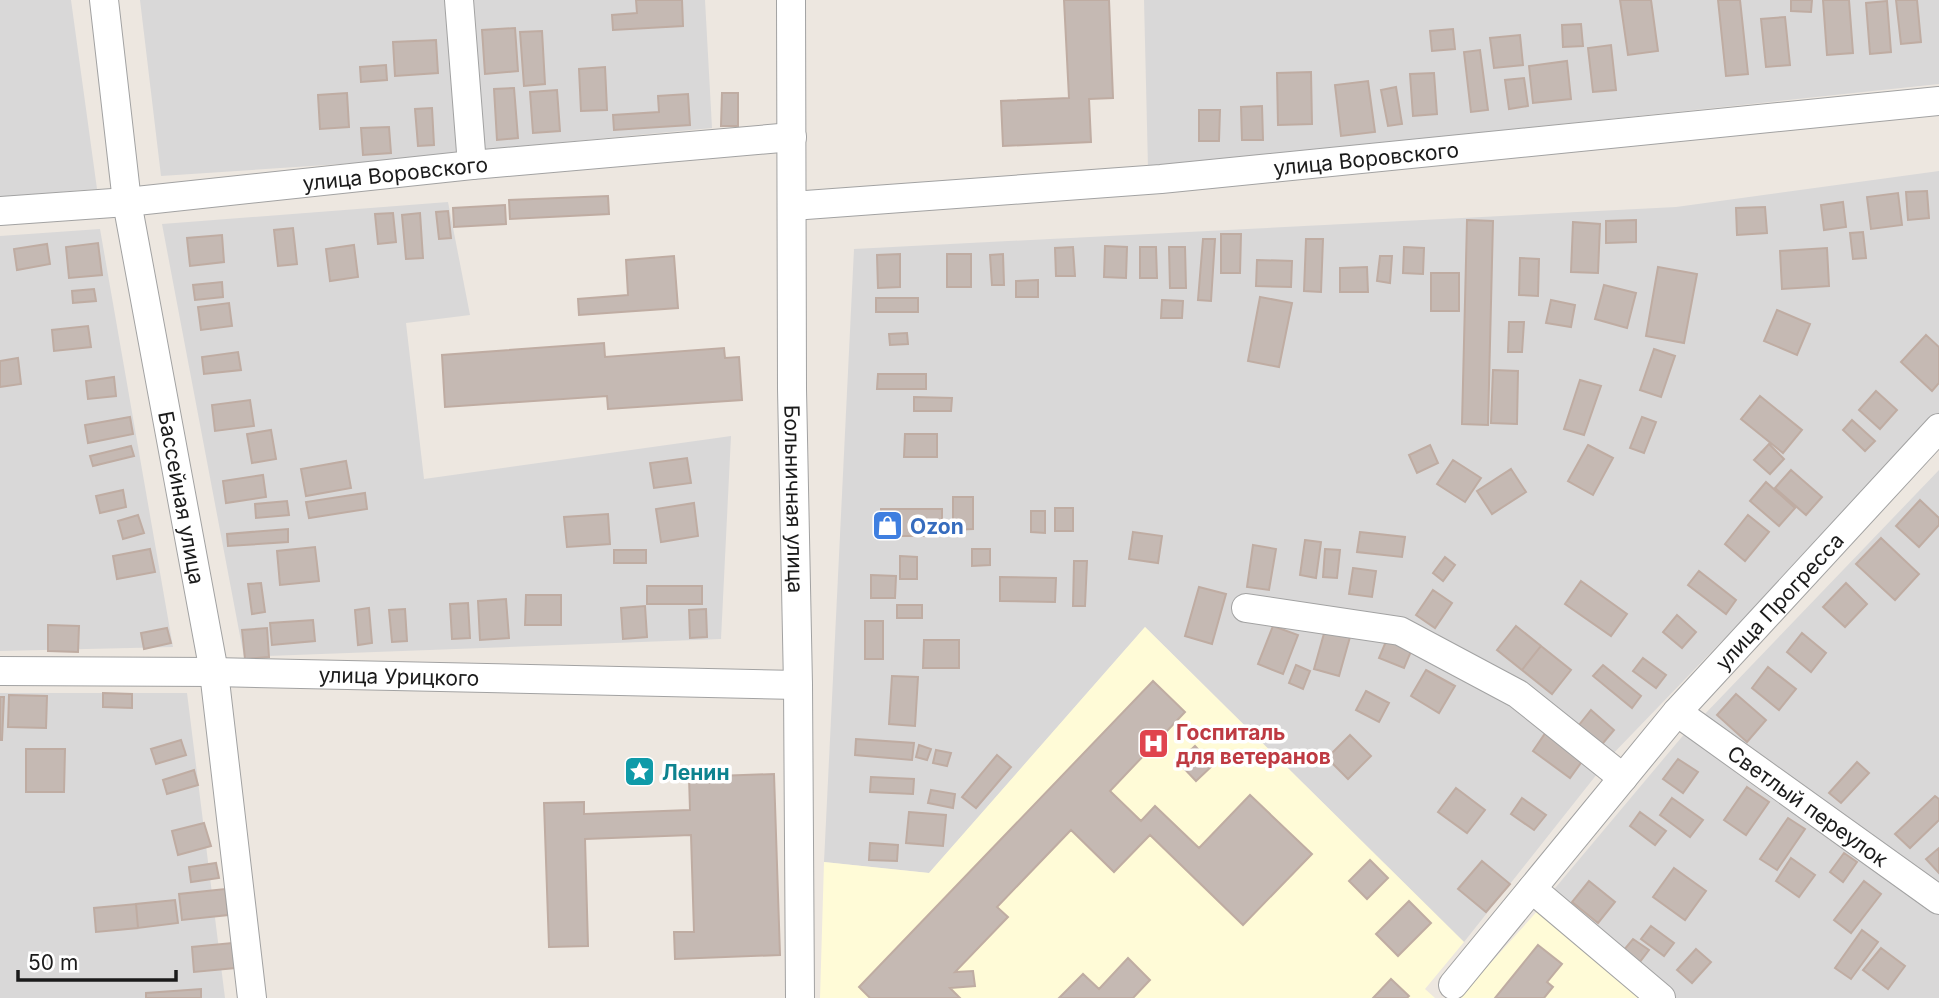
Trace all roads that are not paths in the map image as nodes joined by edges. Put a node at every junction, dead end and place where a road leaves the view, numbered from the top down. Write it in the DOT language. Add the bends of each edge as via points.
graph roads {
  1 [pos="104,0"];
  2 [pos="459,0"];
  3 [pos="791,0"];
  4 [pos="1939,101"];
  5 [pos="792,137"];
  6 [pos="472,165"];
  7 [pos="127,202"];
  8 [pos="792,206"];
  9 [pos="0,211"];
  10 [pos="1939,429"];
  11 [pos="1246,608"];
  12 [pos="0,671"];
  13 [pos="214,672"];
  14 [pos="798,685"];
  15 [pos="1677,712"];
  16 [pos="1623,778"];
  17 [pos="1532,888"];
  18 [pos="1939,900"];
  19 [pos="1453,985"];
  20 [pos="252,998"];
  21 [pos="800,998"];
  22 [pos="1661,998"];
  1 -- 7 [label="street, Бассейная улица"];
  2 -- 6 [label="street"];
  3 -- 5 [label="street, Больничная улица"];
  4 -- 8 [label="street, улица Воровского" via="1161,179"];
  5 -- 6 [label="street, улица Воровского"];
  5 -- 8 [label="street, Больничная улица"];
  6 -- 7 [label="street, улица Воровского"];
  7 -- 9 [label="street, улица Воровского"];
  7 -- 13 [label="street, Бассейная улица"];
  8 -- 14 [label="street, Больничная улица"];
  10 -- 15 [label="street, улица Прогресса"];
  11 -- 16 [label="street" via="1400,631 1518,694"];
  12 -- 13 [label="street, улица Урицкого"];
  13 -- 14 [label="street, улица Урицкого"];
  13 -- 20 [label="street, Бассейная улица"];
  14 -- 21 [label="street, Больничная улица"];
  15 -- 16 [label="street, улица Прогресса"];
  15 -- 18 [label="street, Светлый переулок"];
  16 -- 17 [label="street, улица Прогресса"];
  17 -- 19 [label="street, улица Прогресса"];
  17 -- 22 [label="street"];
}
